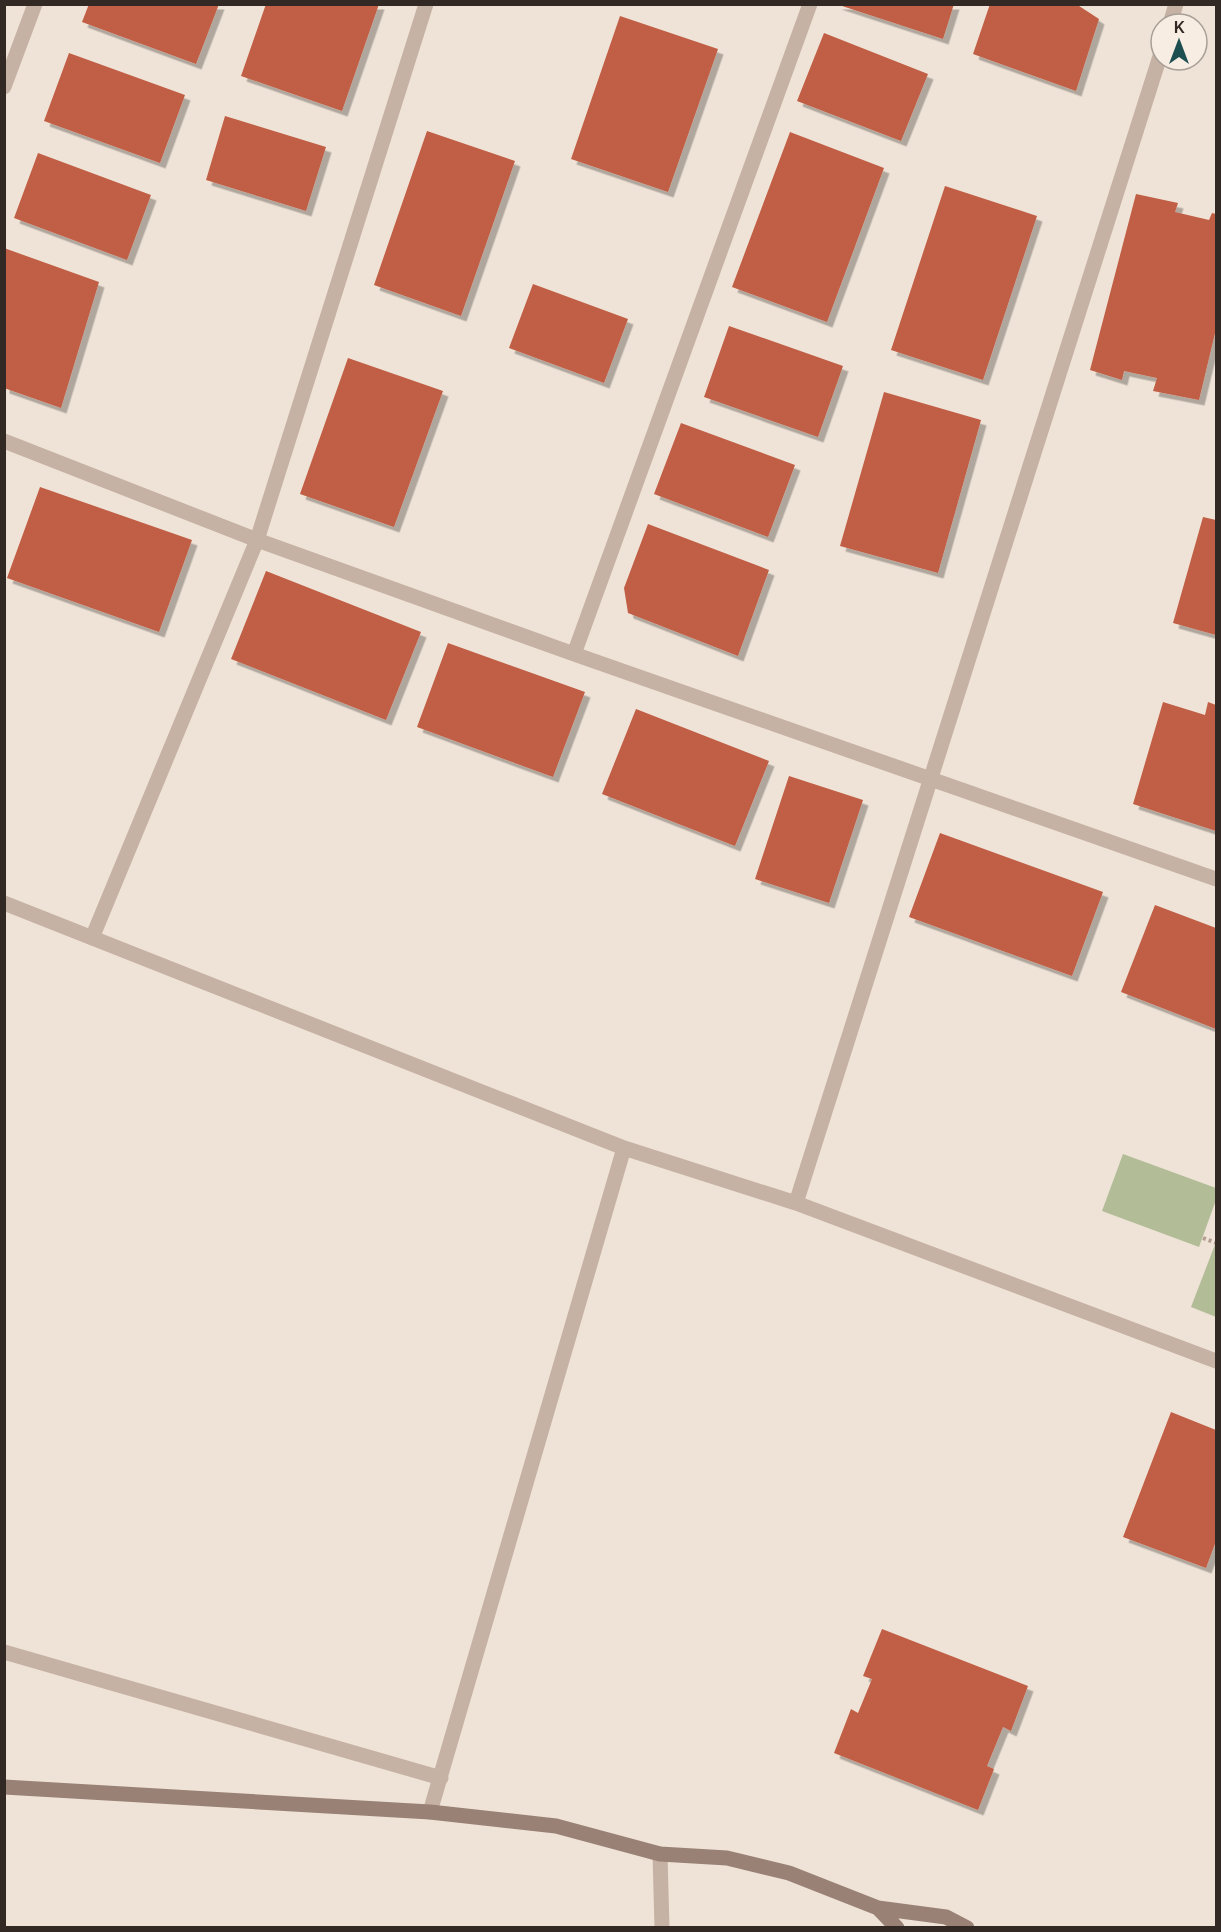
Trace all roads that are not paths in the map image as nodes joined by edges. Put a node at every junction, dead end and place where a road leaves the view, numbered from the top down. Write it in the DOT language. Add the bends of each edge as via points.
graph roads {
  1 [pos="35,4"];
  2 [pos="426,4"];
  3 [pos="810,4"];
  4 [pos="1155,72"];
  5 [pos="4,87"];
  6 [pos="4,441"];
  7 [pos="257,540"];
  8 [pos="574,654"];
  9 [pos="931,779"];
  10 [pos="1216,879"];
  11 [pos="4,903"];
  12 [pos="92,938"];
  13 [pos="624,1148"];
  14 [pos="796,1203"];
  15 [pos="1216,1361"];
  16 [pos="4,1652"];
  17 [pos="441,1778"];
  18 [pos="4,1786"];
  19 [pos="430,1812"];
  20 [pos="660,1854"];
  21 [pos="878,1908"];
  22 [pos="662,1928"];
  23 [pos="897,1928"];
  24 [pos="967,1928"];
  1 -- 5 [label="street"];
  2 -- 7 [label="street"];
  3 -- 8 [label="street"];
  4 -- 9 [label="street"];
  6 -- 7 [label="street"];
  7 -- 8 [label="street"];
  7 -- 12 [label="street"];
  8 -- 9 [label="street"];
  9 -- 10 [label="street"];
  9 -- 14 [label="street"];
  11 -- 12 [label="street"];
  12 -- 13 [label="street"];
  13 -- 14 [label="street"];
  13 -- 17 [label="street"];
  14 -- 15 [label="street"];
  16 -- 17 [label="street"];
  17 -- 19 [label="street"];
  18 -- 19 [label="street"];
  19 -- 20 [label="street" via="556,1826"];
  20 -- 21 [label="street" via="727,1858 789,1873"];
  20 -- 22 [label="street"];
  21 -- 23 [label="street"];
  21 -- 24 [label="street" via="946,1917"];
}
